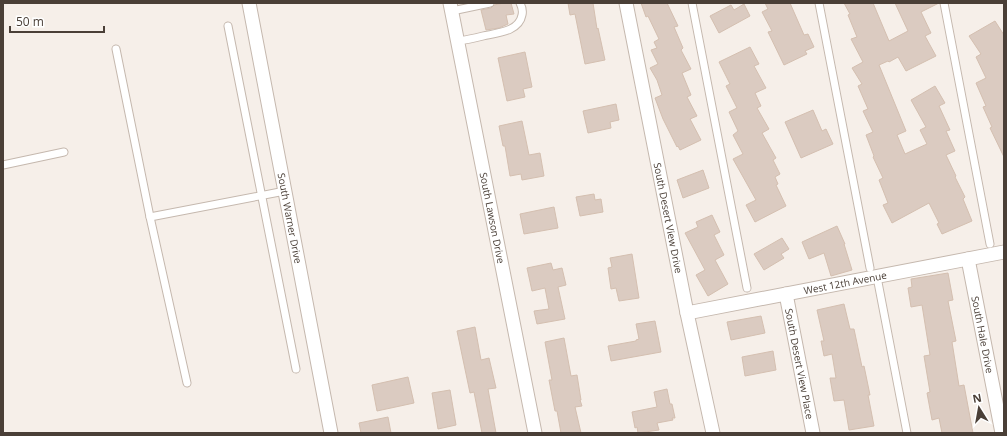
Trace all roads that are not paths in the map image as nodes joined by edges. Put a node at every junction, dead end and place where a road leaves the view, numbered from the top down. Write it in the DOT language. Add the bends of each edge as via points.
graph roads {
  1 [pos="249,3"];
  2 [pos="490,3"];
  3 [pos="520,3"];
  4 [pos="626,3"];
  5 [pos="692,3"];
  6 [pos="819,3"];
  7 [pos="944,3"];
  8 [pos="451,7"];
  9 [pos="228,26"];
  10 [pos="458,42"];
  11 [pos="116,49"];
  12 [pos="64,152"];
  13 [pos="3,164"];
  14 [pos="285,191"];
  15 [pos="261,196"];
  16 [pos="150,217"];
  17 [pos="990,244"];
  18 [pos="1004,252"];
  19 [pos="968,259"];
  20 [pos="873,273"];
  21 [pos="747,288"];
  22 [pos="786,294"];
  23 [pos="687,313"];
  24 [pos="296,369"];
  25 [pos="187,383"];
  26 [pos="331,433"];
  27 [pos="535,433"];
  28 [pos="712,433"];
  29 [pos="814,433"];
  30 [pos="907,433"];
  31 [pos="1002,433"];
  1 -- 14 [label="street, South Warner Drive"];
  2 -- 8 [label="lane"];
  3 -- 10 [label="lane" via="522,17 515,27 504,32"];
  4 -- 23 [label="street, South Desert View Drive"];
  5 -- 21 [label="lane"];
  6 -- 20 [label="lane"];
  7 -- 17 [label="lane"];
  8 -- 10 [label="street, South Lawson Drive"];
  9 -- 15 [label="lane"];
  10 -- 27 [label="street, South Lawson Drive"];
  11 -- 16 [label="lane"];
  12 -- 13 [label="lane"];
  14 -- 15 [label="lane"];
  14 -- 26 [label="street, South Warner Drive"];
  15 -- 16 [label="lane"];
  15 -- 24 [label="lane"];
  16 -- 25 [label="lane"];
  18 -- 19 [label="street, West 12th Avenue"];
  19 -- 20 [label="street, West 12th Avenue"];
  19 -- 31 [label="street, South Hale Drive"];
  20 -- 22 [label="street, West 12th Avenue"];
  20 -- 30 [label="lane"];
  22 -- 23 [label="street, West 12th Avenue"];
  22 -- 29 [label="street, South Desert View Place"];
  23 -- 28 [label="street, South Desert View Drive"];
}
